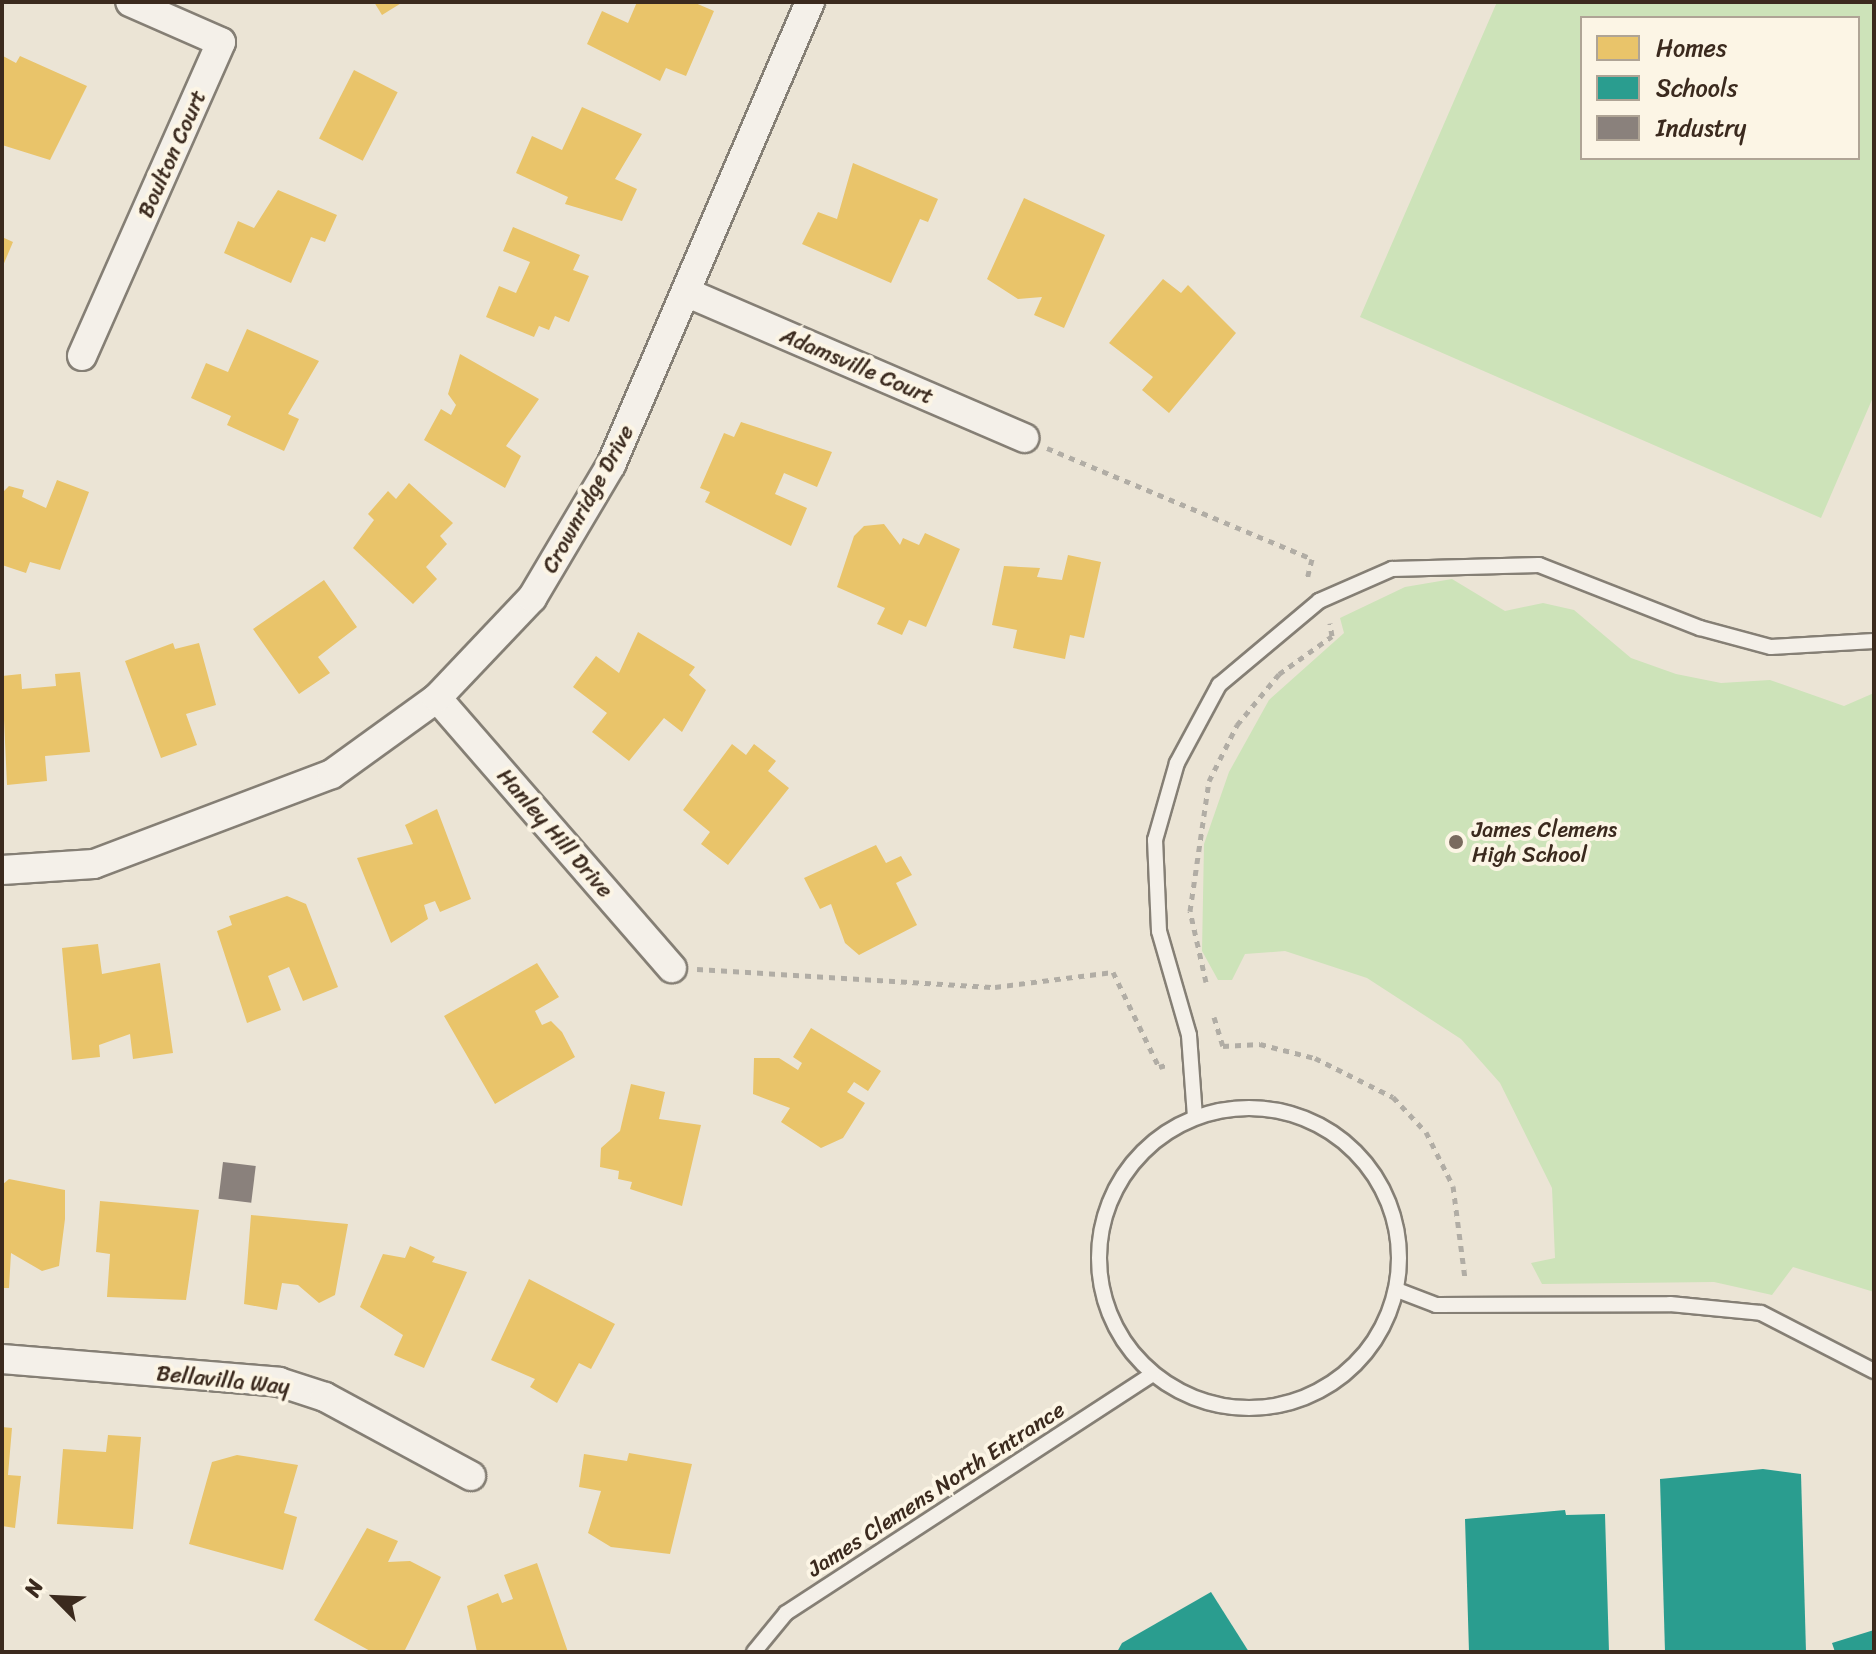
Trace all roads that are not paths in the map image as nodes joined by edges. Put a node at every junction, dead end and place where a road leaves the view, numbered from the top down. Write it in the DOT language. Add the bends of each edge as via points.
graph roads {
  1 [pos="130,2"];
  2 [pos="812,5"];
  3 [pos="690,294"];
  4 [pos="82,356"];
  5 [pos="1024,438"];
  6 [pos="1874,633"];
  7 [pos="1874,641"];
  8 [pos="1855,647"];
  9 [pos="437,698"];
  10 [pos="2,870"];
  11 [pos="672,968"];
  12 [pos="1195,1117"];
  13 [pos="1397,1290"];
  14 [pos="2,1359"];
  15 [pos="1874,1371"];
  16 [pos="1152,1374"];
  17 [pos="471,1476"];
  18 [pos="754,1652"];
  1 -- 4 [label="street, Boulton Court" via="221,42"];
  2 -- 3 [label="street, Crownridge Drive"];
  3 -- 5 [label="street, Adamsville Court"];
  3 -- 9 [label="street, Crownridge Drive" via="577,529 532,598"];
  6 -- 8 [label="lane"];
  7 -- 8 [label="lane"];
  8 -- 12 [label="lane" via="1771,647 1700,628 1539,565 1392,569 1319,601 1219,685 1177,763 1155,840 1159,931 1189,1035"];
  9 -- 10 [label="street, Crownridge Drive" via="332,774 239,814 94,864"];
  9 -- 11 [label="street, Hanley Hill Drive"];
  12 -- 13 [label="lane" via="1240,1107 1286,1111 1329,1129 1364,1159 1392,1214"];
  12 -- 16 [label="lane" via="1150,1144 1117,1185 1101,1234 1101,1286 1119,1334"];
  13 -- 15 [label="lane" via="1436,1305 1670,1304 1761,1313"];
  13 -- 16 [label="lane" via="1377,1338 1343,1376 1298,1401 1234,1407 1197,1400"];
  14 -- 17 [label="street, Bellavilla Way" via="279,1382 325,1397"];
  16 -- 18 [label="lane, James Clemens North Entrance" via="786,1613"];
}
